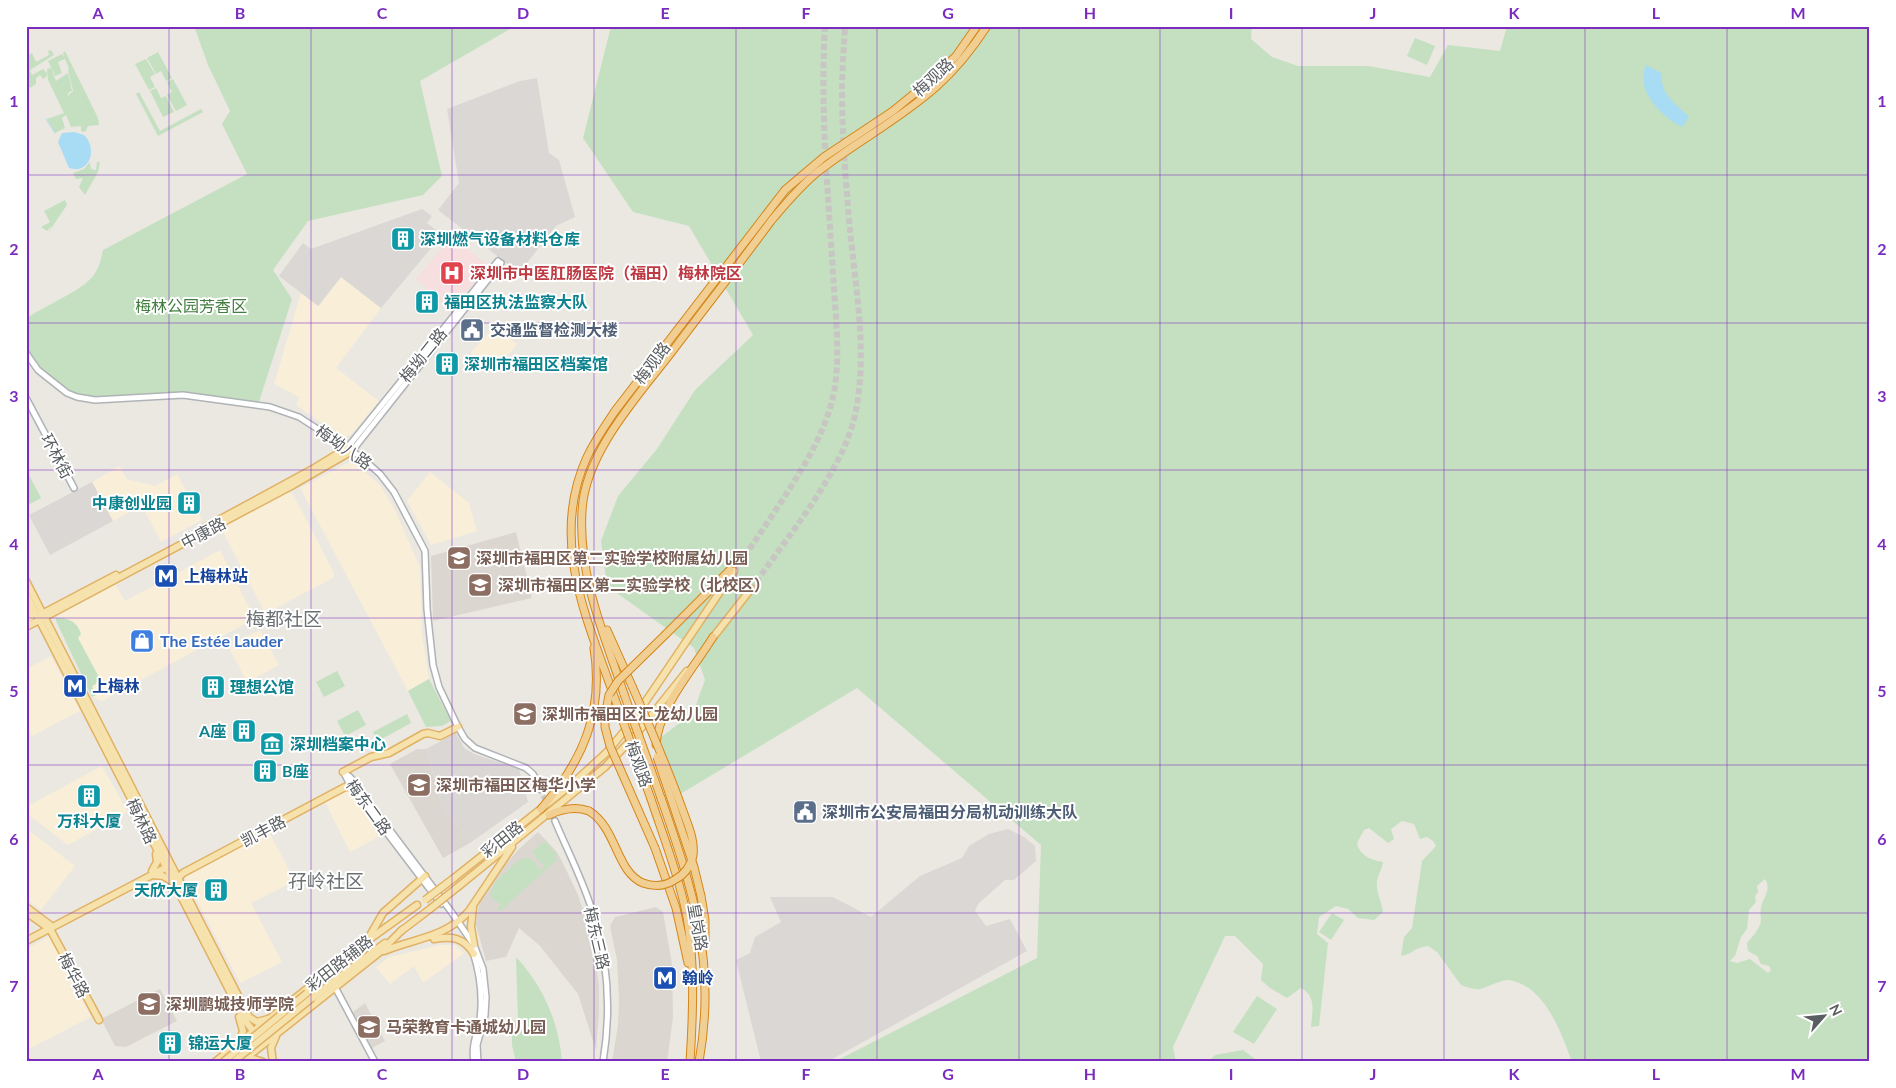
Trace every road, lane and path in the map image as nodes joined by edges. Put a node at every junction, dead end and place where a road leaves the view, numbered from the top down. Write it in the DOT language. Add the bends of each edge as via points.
graph roads {
  1 [pos="978,26"];
  2 [pos="987,26"];
  3 [pos="499,262"];
  4 [pos="26,353"];
  5 [pos="26,398"];
  6 [pos="349,450"];
  7 [pos="74,488"];
  8 [pos="732,571"];
  9 [pos="26,581"];
  10 [pos="750,589"];
  11 [pos="26,594"];
  12 [pos="592,598"];
  13 [pos="33,600"];
  14 [pos="61,606"];
  15 [pos="41,617"];
  16 [pos="588,620"];
  17 [pos="26,622"];
  18 [pos="26,628"];
  19 [pos="713,637"];
  20 [pos="52,639"];
  21 [pos="458,727"];
  22 [pos="343,772"];
  23 [pos="352,787"];
  24 [pos="540,789"];
  25 [pos="661,798"];
  26 [pos="651,799"];
  27 [pos="541,809"];
  28 [pos="549,815"];
  29 [pos="554,821"];
  30 [pos="517,840"];
  31 [pos="152,841"];
  32 [pos="167,865"];
  33 [pos="151,873"];
  34 [pos="424,878"];
  35 [pos="176,882"];
  36 [pos="475,902"];
  37 [pos="417,905"];
  38 [pos="26,907"];
  39 [pos="26,912"];
  40 [pos="457,921"];
  41 [pos="48,927"];
  42 [pos="402,930"];
  43 [pos="26,937"];
  44 [pos="422,939"];
  45 [pos="26,941"];
  46 [pos="367,941"];
  47 [pos="474,945"];
  48 [pos="380,952"];
  49 [pos="474,954"];
  50 [pos="704,962"];
  51 [pos="692,980"];
  52 [pos="335,987"];
  53 [pos="232,996"];
  54 [pos="310,996"];
  55 [pos="268,1019"];
  56 [pos="99,1020"];
  57 [pos="253,1031"];
  58 [pos="278,1033"];
  59 [pos="244,1039"];
  60 [pos="266,1042"];
  61 [pos="236,1045"];
  62 [pos="255,1051"];
  63 [pos="272,1060"];
  64 [pos="215,1062"];
  65 [pos="223,1062"];
  66 [pos="233,1062"];
  67 [pos="242,1062"];
  68 [pos="263,1062"];
  69 [pos="375,1062"];
  70 [pos="474,1062"];
  71 [pos="478,1062"];
  72 [pos="604,1062"];
  73 [pos="690,1062"];
  74 [pos="699,1062"];
  1 -- 16 [label="highway, 梅观路" via="956,56 931,80 893,111 824,157 785,190 602,430 580,473 570,527 572,564"];
  2 -- 12 [label="highway, 梅观路" via="963,60 934,88 829,164 793,196 615,428 588,478 583,502 582,550"];
  3 -- 6 [label="street, 梅坳二路"];
  4 -- 6 [label="street, 梅坳八路" via="38,370 77,397 95,400 183,395 270,407 299,417"];
  5 -- 7 [label="street, 环林街"];
  6 -- 14 [label="main road, 中康路"];
  6 -- 21 [label="street, 梅坳八路" via="362,457 386,480 425,551 427,618 433,664 439,687"];
  8 -- 27 [label="main road, 彩田路" via="619,738 584,774"];
  8 -- 51 [label="highway, bridge" via="618,681 609,695 605,716 610,746 655,848 676,908"];
  9 -- 13 [label="main road, 梅林路"];
  10 -- 19 [label="main road, 彩田路"];
  11 -- 13 [label="main road, 梅林路"];
  12 -- 25 [label="highway, 梅观路, bridge"];
  12 -- 28 [label="highway, bridge" via="632,686 690,831 691,862 673,881 658,885 642,882 630,873 602,820 582,808 569,808"];
  13 -- 14 [label="main road" via="45,608"];
  13 -- 15 [label="main road, 梅林路"];
  13 -- 17 [label="main road" via="32,616"];
  14 -- 15 [label="main road, 中康路"];
  14 -- 20 [label="main road" via="50,618"];
  15 -- 17 [label="main road, 中康路"];
  15 -- 18 [label="main road, 中康路"];
  15 -- 20 [label="main road, 梅林路"];
  16 -- 26 [label="highway, 梅观路, bridge"];
  16 -- 27 [label="highway" via="596,669 592,720 572,769"];
  18 -- 20 [label="main road" via="36,626"];
  19 -- 28 [label="main road, 彩田路" via="634,737"];
  19 -- 50 [label="highway, bridge" via="680,686 657,736 658,757 701,896 705,920"];
  20 -- 31 [label="main road, 梅林路"];
  20 -- 32 [label="main road, 梅林路"];
  21 -- 22 [label="main road" via="440,736 423,734 389,753 371,757"];
  21 -- 24 [label="street, 梅坳八路" via="465,740 475,748 522,766 533,774"];
  22 -- 23 [label="street, 梅东二路"];
  22 -- 34 [label="street, 梅东二路" via="350,777"];
  23 -- 34 [label="street, 梅东二路"];
  23 -- 35 [label="main road, 凯丰路" via="345,786 183,874"];
  25 -- 50 [label="highway, 皇岗路" via="694,902"];
  26 -- 51 [label="highway, 皇岗路" via="686,916"];
  27 -- 37 [label="main road, 彩田路, bridge"];
  28 -- 30 [label="main road, 彩田路"];
  29 -- 72 [label="street, 梅东三路" via="584,888 600,939 608,1002"];
  30 -- 36 [label="main road"];
  30 -- 42 [label="main road, 彩田路, bridge"];
  31 -- 32 [label="main road, 梅林路"];
  31 -- 33 [label="main road" via="157,862"];
  32 -- 33 [label="main road"];
  32 -- 35 [label="main road, 梅林路"];
  33 -- 35 [label="main road"];
  33 -- 41 [label="main road"];
  34 -- 40 [label="street, 梅东二路"];
  34 -- 46 [label="main road" via="383,913"];
  35 -- 53 [label="main road, 梅林路"];
  35 -- 55 [label="main road, 梅林路" via="251,1020"];
  36 -- 40 [label="main road"];
  36 -- 47 [label="main road" via="471,926"];
  37 -- 46 [label="main road, 彩田路辅路"];
  37 -- 54 [label="main road, 彩田路"];
  38 -- 41 [label="main road, 梅华路"];
  39 -- 41 [label="main road, 梅华路"];
  40 -- 44 [label="main road" via="438,934"];
  40 -- 47 [label="street, 梅东二路"];
  40 -- 49 [label="street, 梅东二路"];
  41 -- 43 [label="main road"];
  41 -- 45 [label="main road"];
  41 -- 56 [label="main road, 梅华路"];
  42 -- 48 [label="main road, 彩田路辅路"];
  42 -- 54 [label="main road, 彩田路"];
  44 -- 48 [label="main road"];
  44 -- 49 [label="main road" via="458,938"];
  46 -- 55 [label="main road, 彩田路辅路"];
  47 -- 71 [label="street, 梅东二路" via="483,969 486,997"];
  48 -- 52 [label="main road, 彩田路辅路"];
  49 -- 70 [label="street, 梅东二路" via="481,1001 473,1045"];
  50 -- 74 [label="highway, 皇岗路"];
  51 -- 73 [label="highway, 皇岗路"];
  52 -- 58 [label="main road, 彩田路辅路"];
  52 -- 69 [label="street"];
  53 -- 57 [label="main road, 梅林路"];
  53 -- 61 [label="main road" via="242,1027 242,1036"];
  54 -- 65 [label="main road, 彩田路, bridge"];
  54 -- 66 [label="main road, 彩田路, bridge"];
  55 -- 57 [label="main road, 彩田路辅路"];
  57 -- 59 [label="main road, 彩田路辅路"];
  57 -- 60 [label="main road, 梅林路"];
  58 -- 60 [label="main road, 彩田路辅路"];
  58 -- 63 [label="main road" via="270,1048"];
  59 -- 61 [label="main road, 彩田路辅路"];
  59 -- 62 [label="main road" via="254,1041"];
  60 -- 62 [label="main road, 彩田路辅路"];
  61 -- 64 [label="main road, 彩田路辅路"];
  62 -- 67 [label="main road, 彩田路辅路"];
  67 -- 68 [label="main road" via="254,1059"];
}
